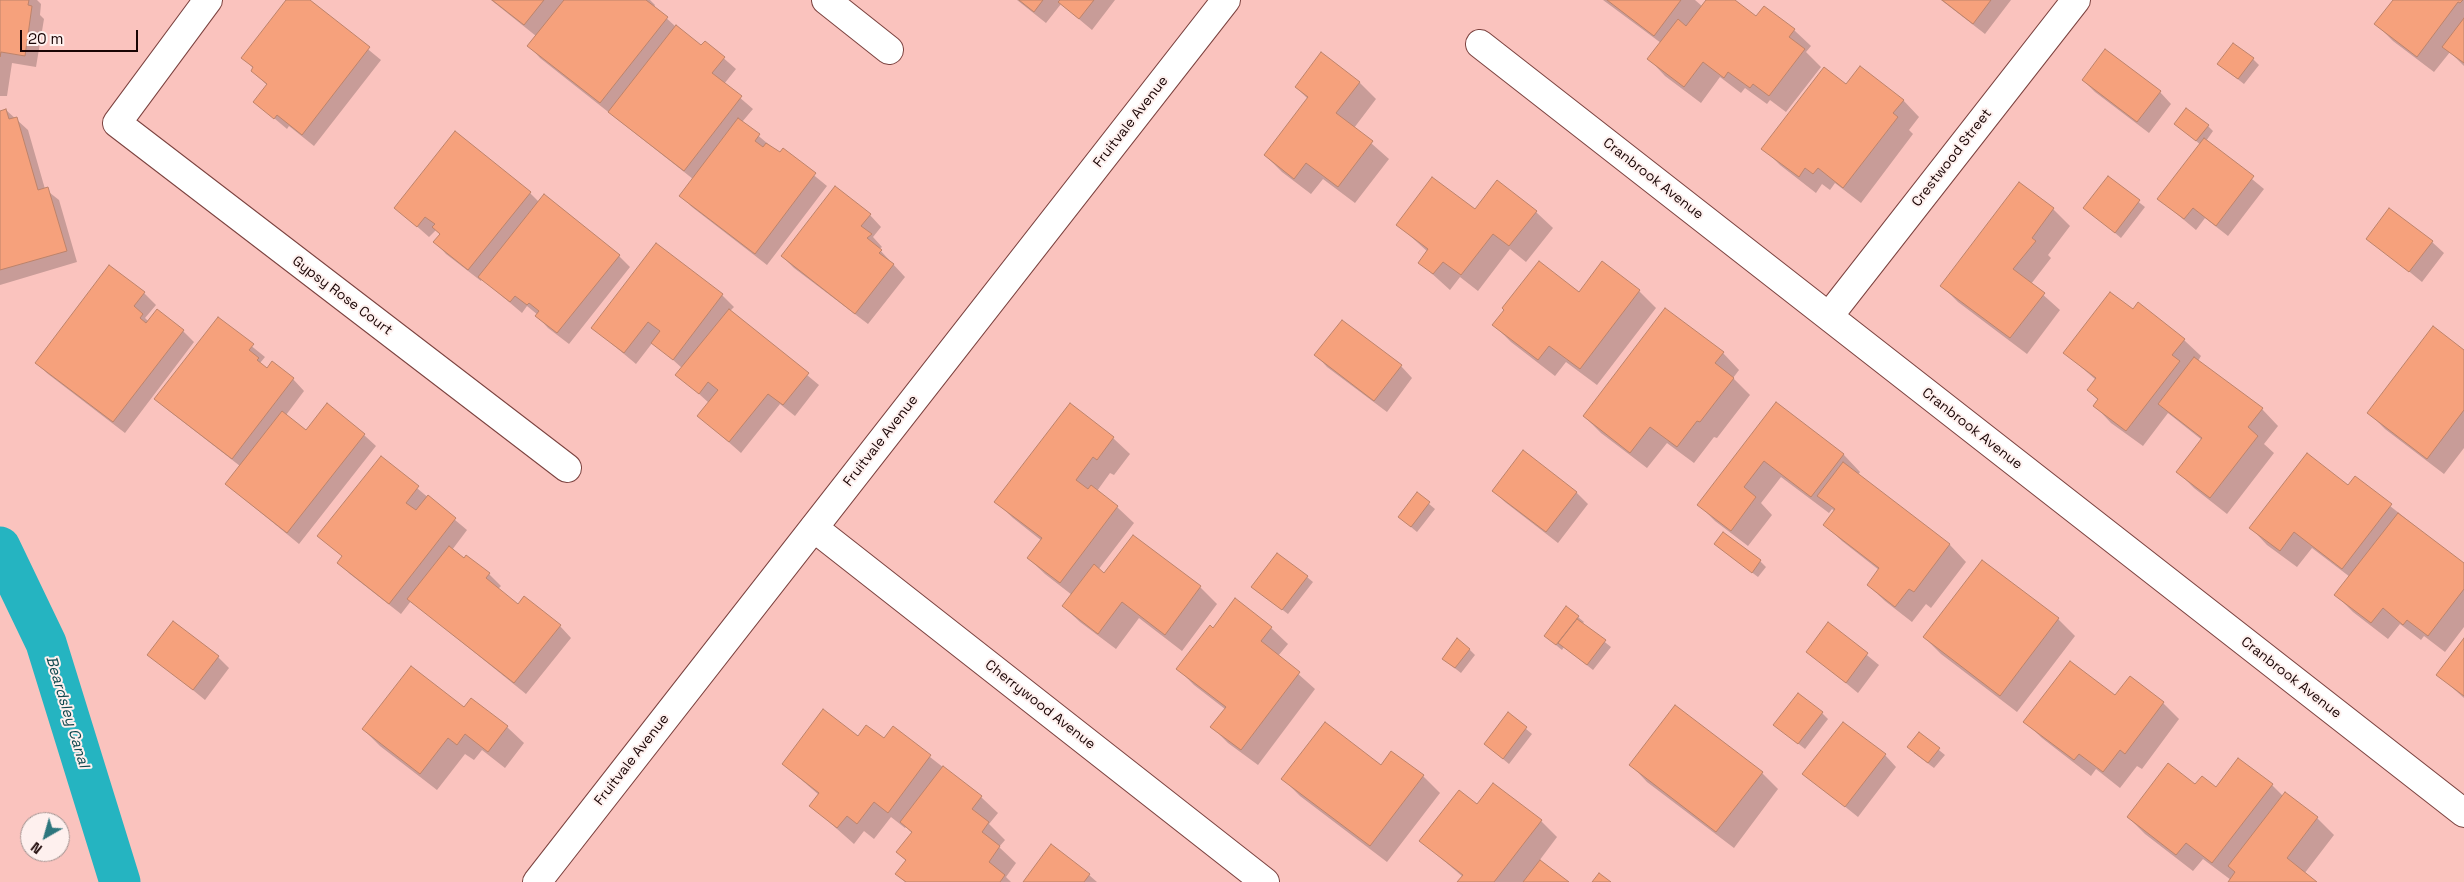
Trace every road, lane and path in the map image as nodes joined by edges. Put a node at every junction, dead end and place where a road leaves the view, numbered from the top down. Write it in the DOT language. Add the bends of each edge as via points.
graph roads {
  1 [pos="208,0"];
  2 [pos="826,0"];
  3 [pos="1226,0"];
  4 [pos="2076,0"];
  5 [pos="1480,44"];
  6 [pos="889,50"];
  7 [pos="1828,316"];
  8 [pos="567,468"];
  9 [pos="814,528"];
  10 [pos="2464,813"];
  11 [pos="537,882"];
  12 [pos="1265,882"];
  1 -- 8 [label="street, Gypsy Rose Court" via="117,123"];
  2 -- 6 [label="street"];
  3 -- 9 [label="street, Fruitvale Avenue"];
  4 -- 7 [label="street, Crestwood Street"];
  5 -- 7 [label="street, Cranbrook Avenue"];
  7 -- 10 [label="street, Cranbrook Avenue"];
  9 -- 11 [label="street, Fruitvale Avenue"];
  9 -- 12 [label="street, Cherrywood Avenue"];
}
